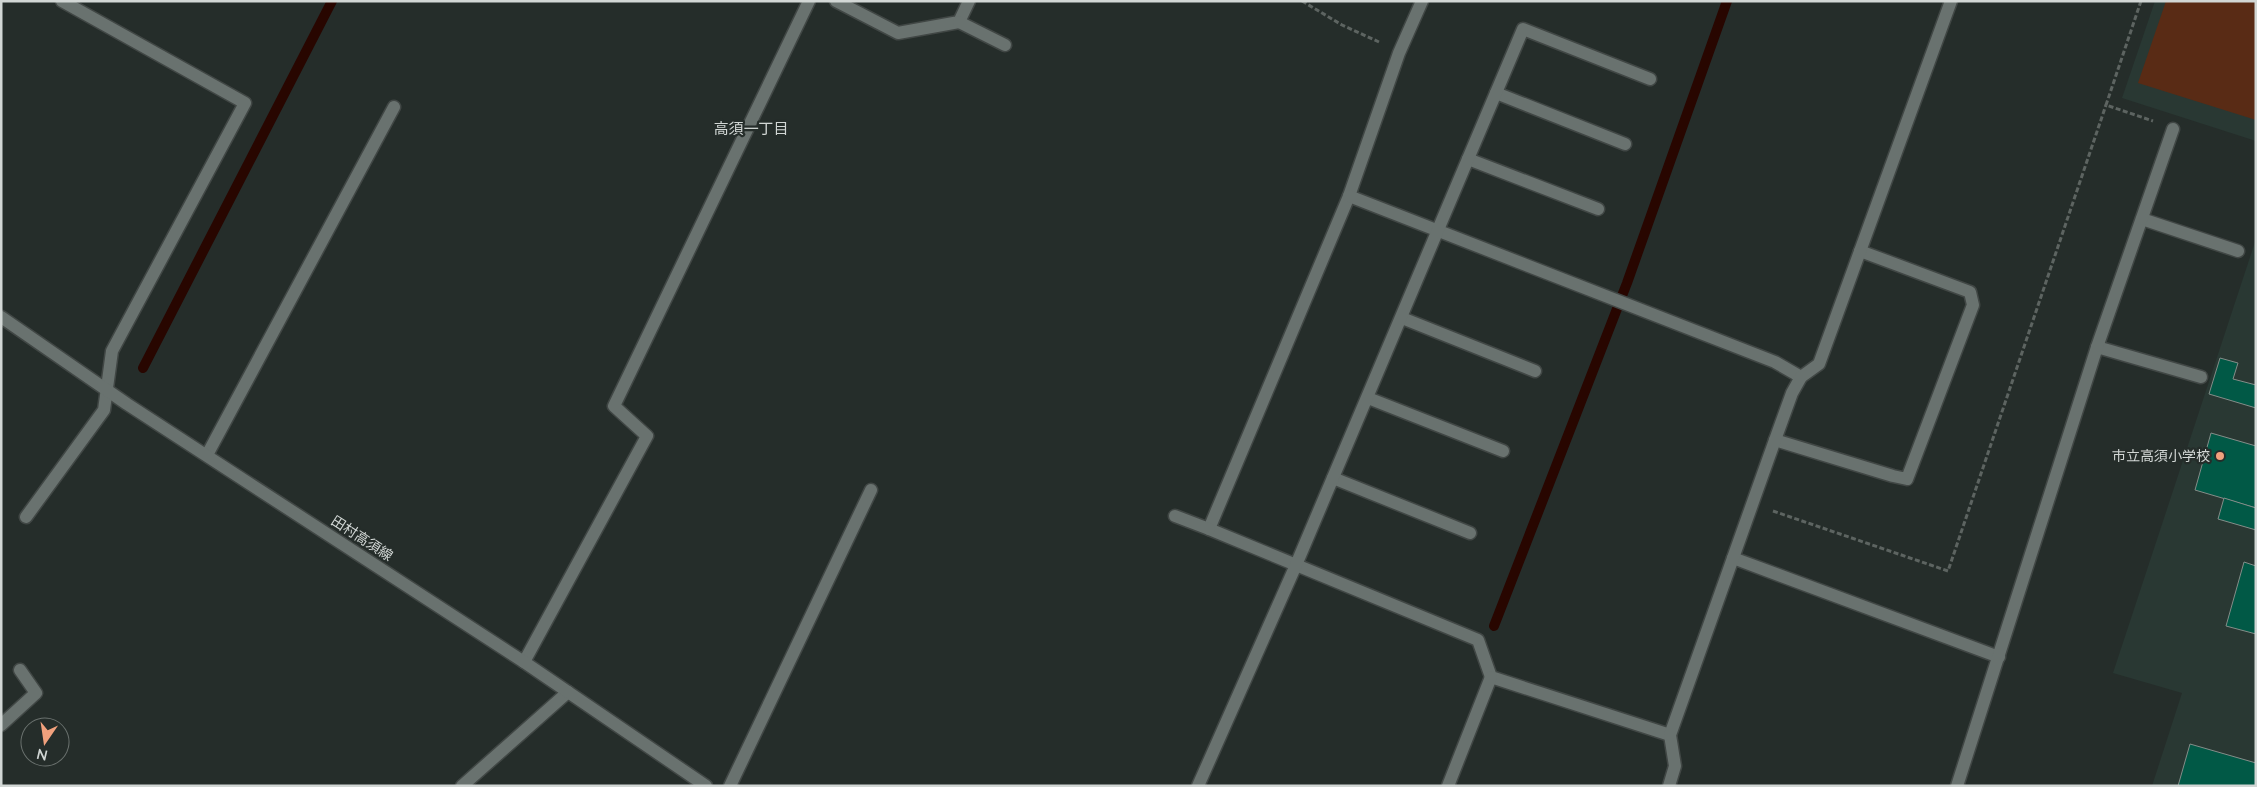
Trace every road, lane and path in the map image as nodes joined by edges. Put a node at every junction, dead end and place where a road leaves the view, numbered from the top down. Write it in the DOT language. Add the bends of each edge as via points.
graph roads {
  1 [pos="62,1"];
  2 [pos="809,1"];
  3 [pos="836,1"];
  4 [pos="969,1"];
  5 [pos="1302,1"];
  6 [pos="1422,1"];
  7 [pos="1951,1"];
  8 [pos="2141,1"];
  9 [pos="959,22"];
  10 [pos="1005,45"];
  11 [pos="1399,53"];
  12 [pos="1650,79"];
  13 [pos="1496,93"];
  14 [pos="2106,105"];
  15 [pos="394,107"];
  16 [pos="2173,129"];
  17 [pos="1625,144"];
  18 [pos="1468,159"];
  19 [pos="1349,196"];
  20 [pos="1598,209"];
  21 [pos="2142,219"];
  22 [pos="1439,231"];
  23 [pos="1860,251"];
  24 [pos="2238,251"];
  25 [pos="1,317"];
  26 [pos="1402,318"];
  27 [pos="2097,347"];
  28 [pos="1534,371"];
  29 [pos="1801,377"];
  30 [pos="2201,378"];
  31 [pos="106,388"];
  32 [pos="1368,398"];
  33 [pos="1775,440"];
  34 [pos="1503,451"];
  35 [pos="207,455"];
  36 [pos="1333,478"];
  37 [pos="871,490"];
  38 [pos="1753,503"];
  39 [pos="1175,516"];
  40 [pos="26,517"];
  41 [pos="1210,529"];
  42 [pos="1470,533"];
  43 [pos="1733,558"];
  44 [pos="1296,565"];
  45 [pos="1998,657"];
  46 [pos="524,662"];
  47 [pos="20,670"];
  48 [pos="1491,677"];
  49 [pos="568,692"];
  50 [pos="1,725"];
  51 [pos="1670,735"];
  52 [pos="462,786"];
  53 [pos="706,786"];
  54 [pos="730,786"];
  55 [pos="1198,786"];
  56 [pos="1448,786"];
  57 [pos="1669,786"];
  58 [pos="1957,786"];
  1 -- 31 [label="street" via="245,103 112,351"];
  2 -- 46 [label="street" via="614,406 647,436"];
  3 -- 9 [label="street" via="898,33"];
  4 -- 9 [label="street"];
  5 -- 11 [label="path" via="1342,26"];
  6 -- 11 [label="street"];
  7 -- 23 [label="street"];
  8 -- 14 [label="path"];
  9 -- 10 [label="street"];
  11 -- 19 [label="street"];
  12 -- 13 [label="street" via="1523,29"];
  13 -- 17 [label="street"];
  13 -- 18 [label="street"];
  14 -- 16 [label="path"];
  14 -- 38 [label="path" via="1948,571"];
  15 -- 35 [label="street"];
  16 -- 21 [label="street"];
  18 -- 20 [label="street"];
  18 -- 22 [label="street"];
  19 -- 22 [label="street"];
  19 -- 41 [label="street"];
  21 -- 24 [label="street"];
  21 -- 27 [label="street"];
  22 -- 26 [label="street"];
  22 -- 29 [label="street" via="1766,358"];
  23 -- 29 [label="street" via="1819,364"];
  23 -- 33 [label="street" via="1970,292 1973,305 1907,478"];
  25 -- 31 [label="street, 田村高須線"];
  26 -- 28 [label="street"];
  26 -- 32 [label="street"];
  27 -- 30 [label="street"];
  27 -- 45 [label="street"];
  29 -- 33 [label="street"];
  31 -- 35 [label="street, 田村高須線"];
  31 -- 40 [label="street" via="104,410"];
  32 -- 34 [label="street"];
  32 -- 36 [label="street"];
  33 -- 38 [label="street"];
  35 -- 46 [label="street, 田村高須線"];
  36 -- 42 [label="street"];
  36 -- 44 [label="street"];
  37 -- 54 [label="street"];
  38 -- 43 [label="street"];
  39 -- 41 [label="street"];
  41 -- 44 [label="street"];
  43 -- 45 [label="street"];
  43 -- 51 [label="street"];
  44 -- 48 [label="street" via="1478,640"];
  44 -- 55 [label="street"];
  45 -- 58 [label="street"];
  46 -- 49 [label="street, 田村高須線"];
  47 -- 50 [label="street" via="36,693"];
  48 -- 51 [label="street"];
  48 -- 56 [label="street"];
  49 -- 52 [label="street"];
  49 -- 53 [label="street, 田村高須線"];
  51 -- 57 [label="street" via="1676,766"];
}
